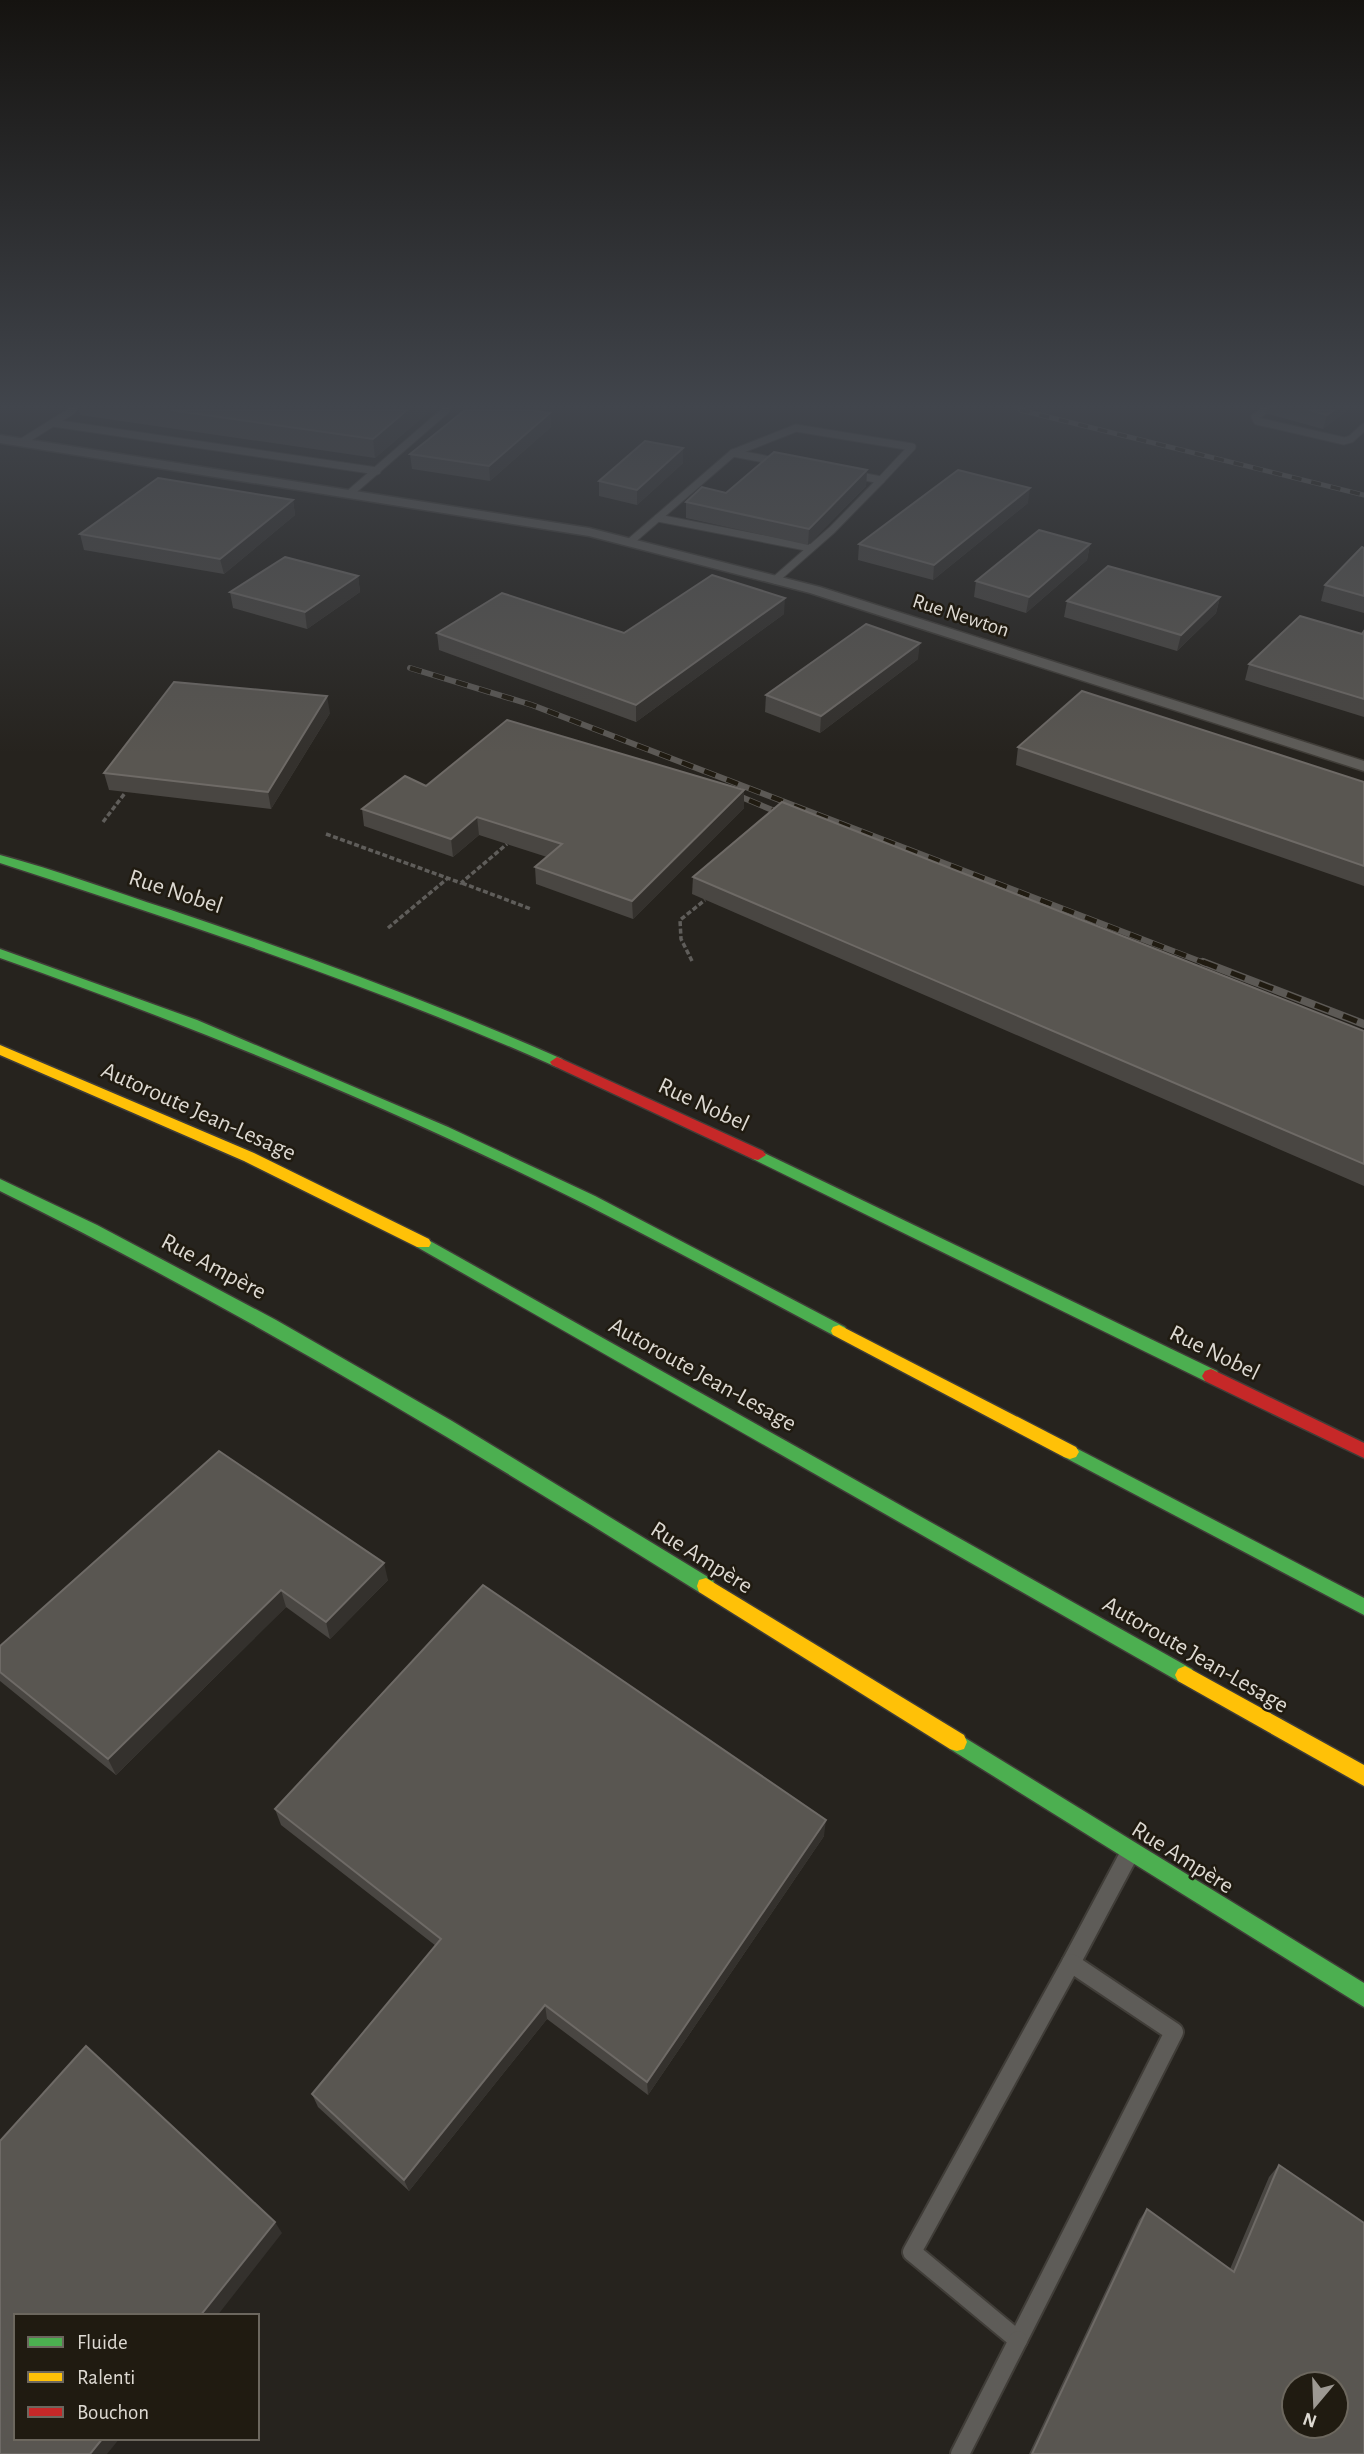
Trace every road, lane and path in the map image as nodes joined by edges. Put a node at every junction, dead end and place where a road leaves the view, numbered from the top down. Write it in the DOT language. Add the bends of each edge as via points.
graph roads {
  1 [pos="547,525"];
  2 [pos="650,525"];
  3 [pos="691,525"];
  4 [pos="835,525"];
  5 [pos="630,542"];
  6 [pos="811,548"];
  7 [pos="775,580"];
  8 [pos="1364,766"];
  9 [pos="125,793"];
  10 [pos="103,822"];
  11 [pos="326,834"];
  12 [pos="507,844"];
  13 [pos="0,859"];
  14 [pos="448,878"];
  15 [pos="461,883"];
  16 [pos="705,900"];
  17 [pos="531,909"];
  18 [pos="388,928"];
  19 [pos="0,953"];
  20 [pos="692,961"];
  21 [pos="0,1051"];
  22 [pos="0,1184"];
  23 [pos="1364,1451"];
  24 [pos="1364,1607"];
  25 [pos="1364,1776"];
  26 [pos="1131,1851"];
  27 [pos="1071,1963"];
  28 [pos="1364,1996"];
  29 [pos="1018,2340"];
  30 [pos="960,2454"];
  1 -- 5 [label="street, Rue Newton"];
  2 -- 5 [label="lane"];
  3 -- 6 [label="lane"];
  4 -- 6 [label="lane"];
  5 -- 7 [label="street, Rue Newton"];
  6 -- 7 [label="lane"];
  7 -- 8 [label="street, Rue Newton"];
  9 -- 10 [label="path"];
  11 -- 14 [label="path"];
  12 -- 15 [label="path"];
  13 -- 23 [label="main road, Rue Nobel" via="269,946 503,1037 788,1169"];
  14 -- 15 [label="path"];
  14 -- 18 [label="path"];
  15 -- 17 [label="path"];
  16 -- 20 [label="path" via="680,919 681,939"];
  19 -- 24 [label="main road" via="246,1045 506,1159"];
  21 -- 25 [label="main road, Autoroute Jean-Lesage" via="249,1157 426,1245"];
  22 -- 26 [label="main road, Rue Ampère" via="162,1263 336,1359"];
  26 -- 27 [label="lane"];
  26 -- 28 [label="main road, Rue Ampère"];
  27 -- 29 [label="lane" via="912,2252"];
  27 -- 29 [label="lane" via="1174,2032"];
  29 -- 30 [label="lane"];
}
